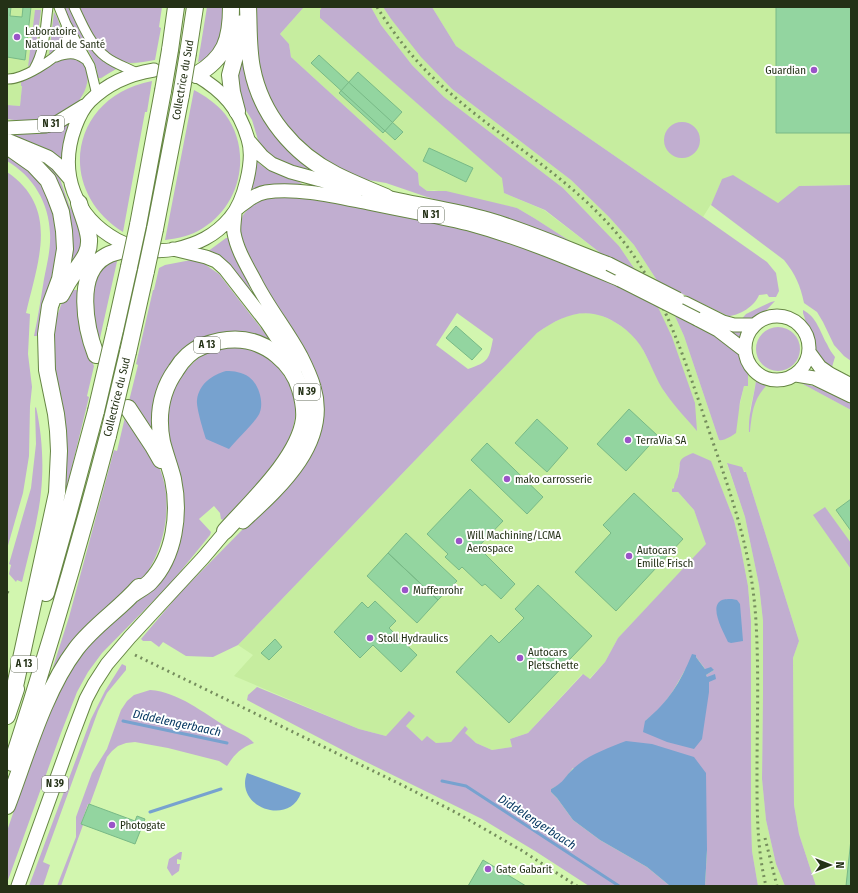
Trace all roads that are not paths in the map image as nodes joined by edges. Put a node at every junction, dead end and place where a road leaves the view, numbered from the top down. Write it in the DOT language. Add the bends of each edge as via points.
graph roads {
  1 [pos="48,7"];
  2 [pos="59,7"];
  3 [pos="74,7"];
  4 [pos="176,7"];
  5 [pos="195,7"];
  6 [pos="231,7"];
  7 [pos="243,7"];
  8 [pos="248,7"];
  9 [pos="66,24"];
  10 [pos="51,59"];
  11 [pos="87,61"];
  12 [pos="34,70"];
  13 [pos="154,70"];
  14 [pos="137,73"];
  15 [pos="196,76"];
  16 [pos="7,78"];
  17 [pos="93,99"];
  18 [pos="237,111"];
  19 [pos="7,128"];
  20 [pos="7,140"];
  21 [pos="249,142"];
  22 [pos="7,146"];
  23 [pos="70,180"];
  24 [pos="386,197"];
  25 [pos="79,203"];
  26 [pos="236,210"];
  27 [pos="128,245"];
  28 [pos="173,250"];
  29 [pos="754,325"];
  30 [pos="46,334"];
  31 [pos="744,350"];
  32 [pos="809,352"];
  33 [pos="96,355"];
  34 [pos="796,375"];
  35 [pos="851,385"];
  36 [pos="851,396"];
  37 [pos="128,408"];
  38 [pos="225,531"];
  39 [pos="203,558"];
  40 [pos="133,594"];
  41 [pos="12,700"];
  42 [pos="7,716"];
  43 [pos="7,780"];
  44 [pos="7,806"];
  45 [pos="18,886"];
  1 -- 12 [label="street" via="43,51"];
  2 -- 9 [label="street"];
  3 -- 14 [label="street" via="98,49 107,58"];
  4 -- 41 [label="highway, Collectrice du Sud / A 13, bridge" via="138,225 96,411 60,546"];
  5 -- 43 [label="highway, Collectrice du Sud / A 13, bridge" via="155,229 108,436"];
  6 -- 15 [label="highway" via="224,49 217,60"];
  7 -- 18 [label="highway" via="240,38 230,75"];
  8 -- 24 [label="highway" via="252,69 258,90 278,129 310,160 335,175"];
  9 -- 10 [label="street" via="65,46"];
  9 -- 11 [label="street"];
  10 -- 11 [label="street" via="71,53"];
  10 -- 12 [label="street"];
  11 -- 17 [label="street" via="95,82"];
  12 -- 16 [label="street" via="19,78"];
  13 -- 14 [label="main road, N 31"];
  14 -- 17 [label="main road, N 31" via="105,88"];
  15 -- 18 [label="main road, N 31" via="212,85"];
  17 -- 19 [label="main road, N 31" via="58,122 46,126"];
  17 -- 23 [label="main road, N 31" via="76,124 71,137 68,151"];
  18 -- 21 [label="main road, N 31"];
  20 -- 23 [label="main road, N 31" via="48,157"];
  21 -- 24 [label="main road, N 31" via="272,164 337,185"];
  21 -- 26 [label="main road, N 31" via="248,176"];
  22 -- 30 [label="highway, A 13" via="34,165 48,180 61,212 65,249 60,279 50,306"];
  23 -- 25 [label="main road, N 31"];
  24 -- 29 [label="main road, N 31, bridge" via="489,220 574,249 609,264 722,322 734,326"];
  25 -- 27 [label="main road, N 31" via="97,226"];
  25 -- 30 [label="highway, A 13" via="89,240 88,250 54,308"];
  26 -- 28 [label="main road, N 31" via="223,226 208,238 191,246"];
  26 -- 31 [label="main road, N 31, bridge" via="255,195 283,191 324,194 470,225 525,242 620,280 718,330"];
  26 -- 39 [label="main road, N 39" via="234,232 238,247 261,294 308,371 317,405 316,420 305,454 294,469 262,504"];
  27 -- 28 [label="main road, N 31" via="154,251"];
  27 -- 33 [label="highway" via="99,261 87,286 85,305 90,340"];
  28 -- 38 [label="main road, N 39" via="206,257 225,269 267,323 300,374 310,402 308,430 302,448 277,480"];
  29 -- 31 [label="main road" via="748,332"];
  29 -- 32 [label="main road" via="770,316 792,320 806,334"];
  30 -- 41 [label="highway, A 13" via="47,370 59,438 57,493"];
  31 -- 34 [label="main road" via="749,365 761,377 779,381"];
  32 -- 34 [label="main road"];
  32 -- 35 [label="main road" via="820,367"];
  34 -- 36 [label="main road" via="814,378"];
  37 -- 40 [label="highway, A 13" via="162,462 172,504 171,525 158,561 147,579"];
  38 -- 39 [label="main road, N 39"];
  38 -- 40 [label="highway, A 13" via="290,454 300,435 304,418 304,401 297,378 286,362 271,350 254,342 226,339 198,348 181,362 168,381 161,400 162,442 173,479 176,518 172,542 162,565 150,582"];
  39 -- 45 [label="main road, N 39" via="130,637 94,684 86,699"];
  40 -- 44 [label="highway, A 13" via="92,630 75,650 58,678 42,712"];
  41 -- 42 [label="highway, Collectrice du Sud / A 13"];
}
